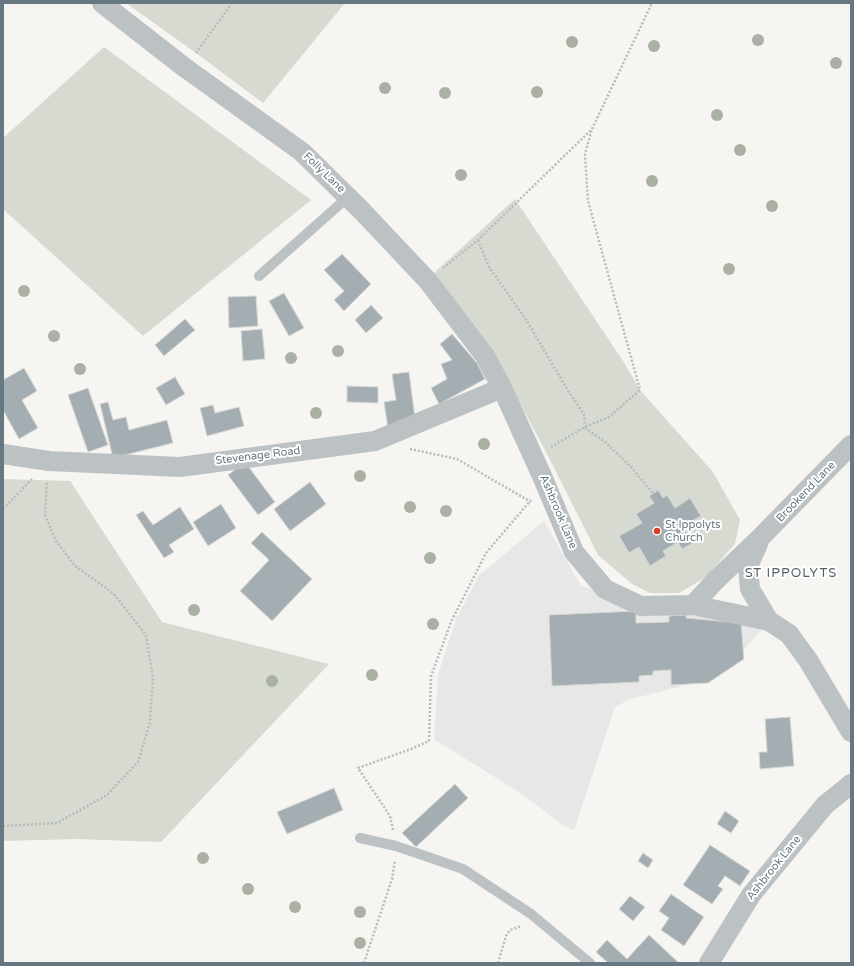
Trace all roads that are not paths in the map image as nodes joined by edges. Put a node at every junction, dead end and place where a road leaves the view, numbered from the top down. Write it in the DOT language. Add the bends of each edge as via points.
graph roads {
  1 [pos="102,3"];
  2 [pos="348,197"];
  3 [pos="259,276"];
  4 [pos="502,388"];
  5 [pos="851,445"];
  6 [pos="3,454"];
  7 [pos="760,538"];
  8 [pos="693,605"];
  9 [pos="769,621"];
  10 [pos="851,732"];
  11 [pos="851,784"];
  12 [pos="360,838"];
  13 [pos="590,963"];
  14 [pos="709,963"];
  1 -- 2 [label="street, Folly Lane" via="184,67 302,152"];
  2 -- 3 [label="lane"];
  2 -- 4 [label="street, Folly Lane" via="428,281 485,356"];
  4 -- 6 [label="street, Stevenage Road" via="375,441 180,467 49,461"];
  4 -- 8 [label="street, Ashbrook Lane" via="574,552 605,589 641,606"];
  5 -- 7 [label="street, Brookend Lane"];
  7 -- 8 [label="street, Brookend Lane"];
  7 -- 9 [label="street, Brookend Lane" via="748,566 750,589"];
  8 -- 9 [label="street, Ashbrook Lane"];
  9 -- 10 [label="street, Ashbrook Lane" via="789,634 808,660"];
  11 -- 14 [label="street, Ashbrook Lane" via="825,805 751,895"];
  12 -- 13 [label="lane" via="396,846 463,869 532,914"];
}
